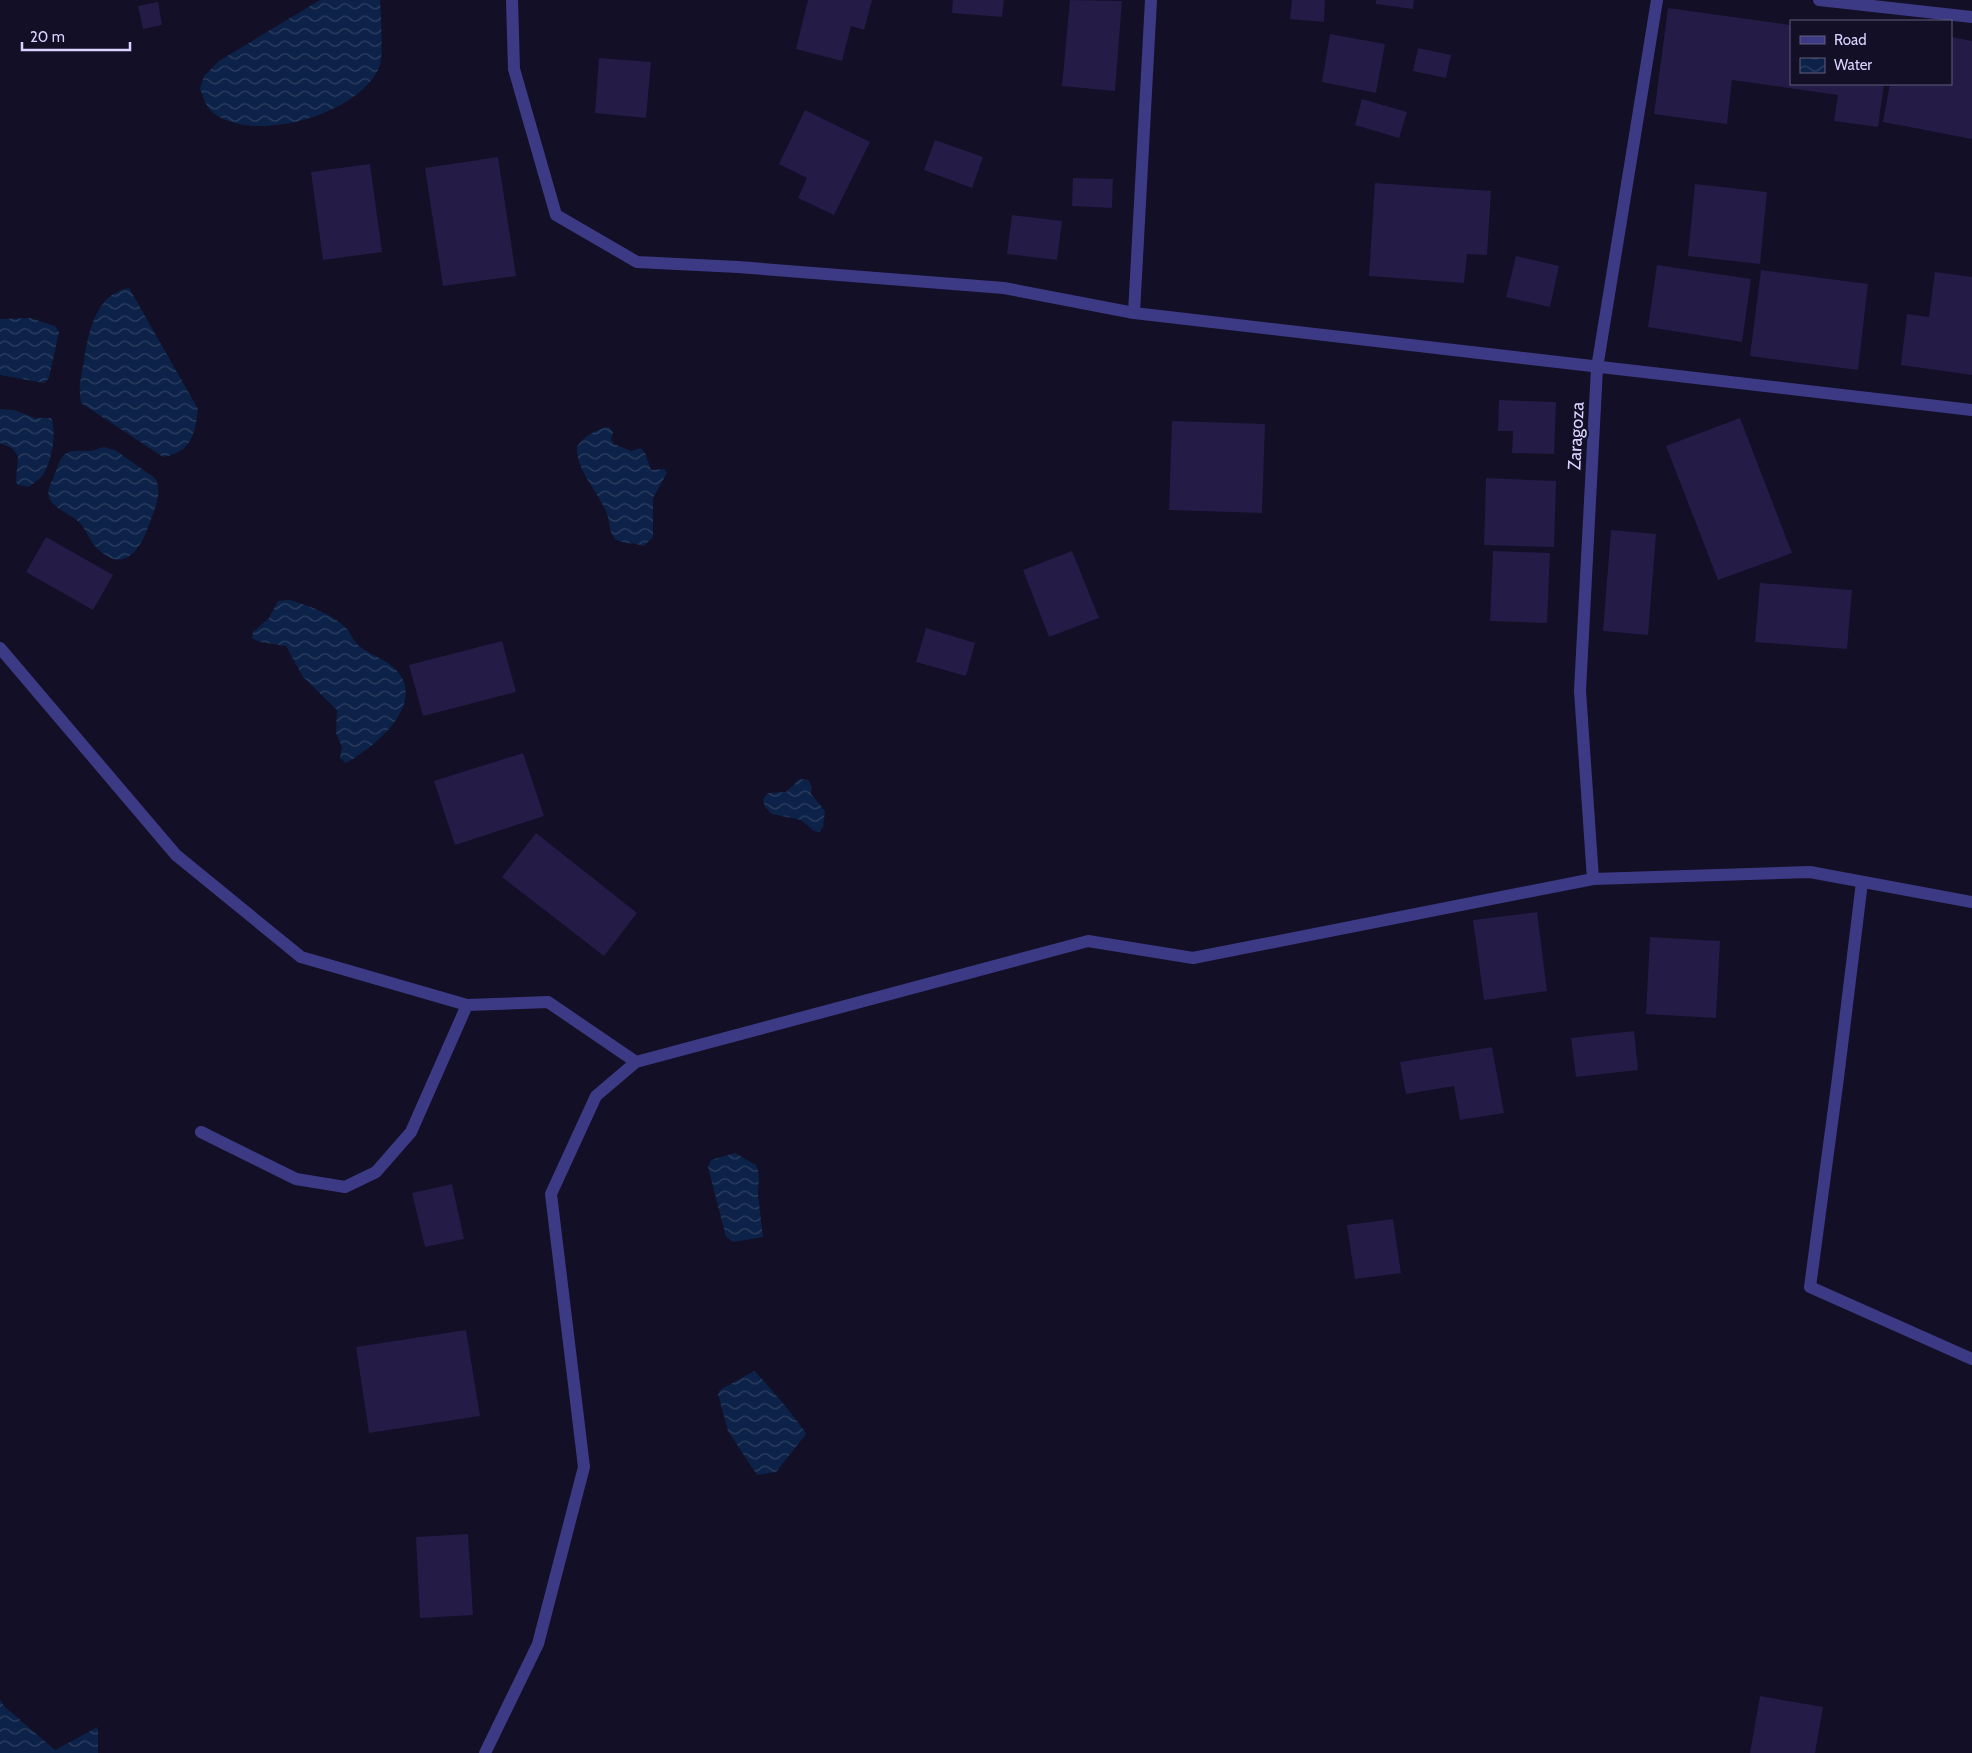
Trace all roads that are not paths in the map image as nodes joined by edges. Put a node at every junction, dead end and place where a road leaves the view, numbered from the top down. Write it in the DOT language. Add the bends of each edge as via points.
graph roads {
  1 [pos="512,0"];
  2 [pos="1151,0"];
  3 [pos="1657,0"];
  4 [pos="1819,0"];
  5 [pos="1972,17"];
  6 [pos="1134,313"];
  7 [pos="1597,368"];
  8 [pos="1972,410"];
  9 [pos="0,648"];
  10 [pos="1593,878"];
  11 [pos="1862,882"];
  12 [pos="1972,902"];
  13 [pos="467,1005"];
  14 [pos="636,1062"];
  15 [pos="201,1132"];
  16 [pos="1972,1359"];
  17 [pos="485,1753"];
  1 -- 6 [label="street" via="514,69 556,215 637,262 1004,288"];
  2 -- 6 [label="street"];
  3 -- 7 [label="street, Zaragoza"];
  4 -- 5 [label="street"];
  6 -- 7 [label="street"];
  7 -- 8 [label="street"];
  7 -- 10 [label="street, Zaragoza" via="1580,691"];
  9 -- 13 [label="street" via="176,855 301,957"];
  10 -- 11 [label="street" via="1810,872"];
  10 -- 14 [label="street" via="1193,958 1088,941"];
  11 -- 12 [label="street"];
  11 -- 16 [label="street" via="1810,1287"];
  13 -- 14 [label="street" via="548,1002"];
  13 -- 15 [label="street" via="411,1132 376,1172 346,1187 296,1179"];
  14 -- 17 [label="street" via="596,1096 551,1194 584,1467 538,1644"];
}
